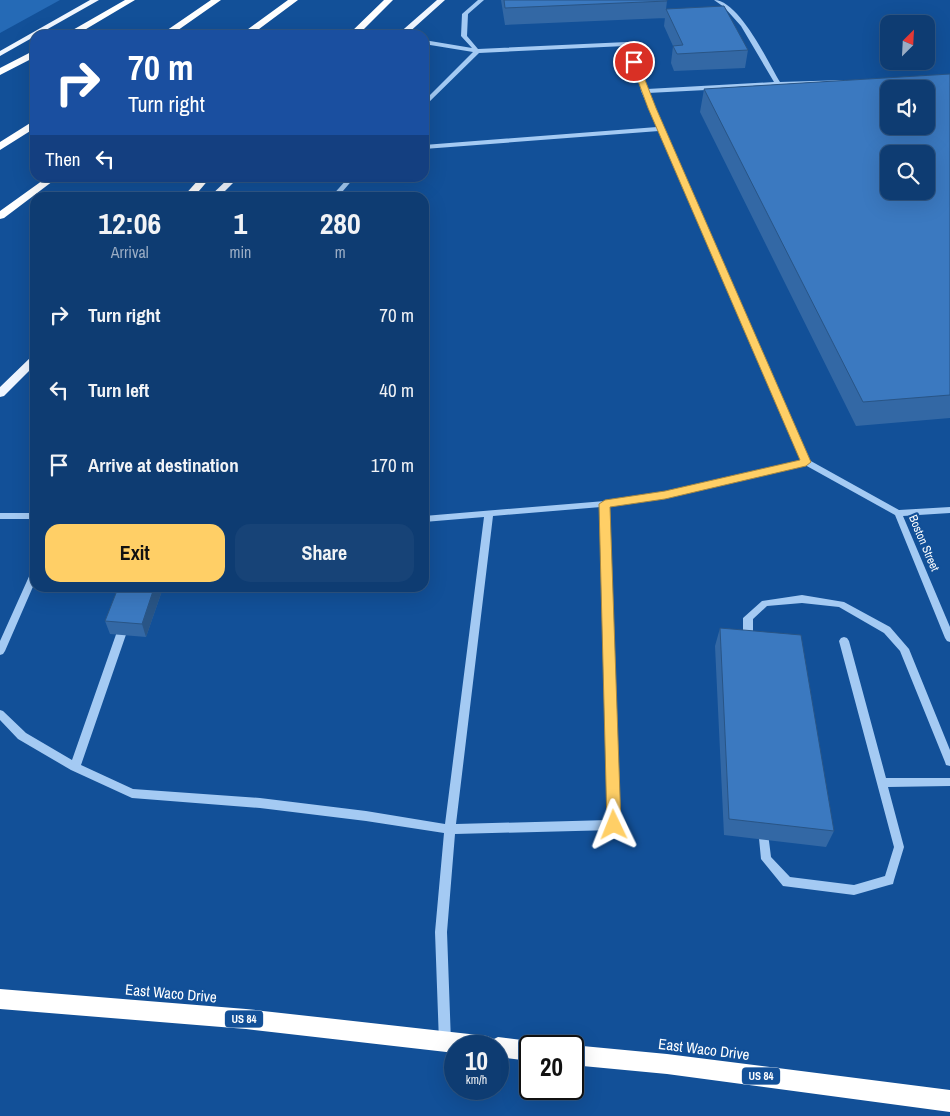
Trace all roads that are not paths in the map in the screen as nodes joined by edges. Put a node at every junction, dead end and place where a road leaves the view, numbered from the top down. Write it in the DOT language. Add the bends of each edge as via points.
graph roads {
  1 [pos="95,0"];
  2 [pos="131,0"];
  3 [pos="217,0"];
  4 [pos="294,0"];
  5 [pos="388,0"];
  6 [pos="441,0"];
  7 [pos="481,0"];
  8 [pos="717,0"];
  9 [pos="42,30"];
  10 [pos="78,30"];
  11 [pos="172,30"];
  12 [pos="252,30"];
  13 [pos="358,30"];
  14 [pos="407,30"];
  15 [pos="30,37"];
  16 [pos="429,43"];
  17 [pos="477,51"];
  18 [pos="0,54"];
  19 [pos="30,56"];
  20 [pos="0,72"];
  21 [pos="854,80"];
  22 [pos="778,84"];
  23 [pos="644,90"];
  24 [pos="429,99"];
  25 [pos="30,126"];
  26 [pos="661,129"];
  27 [pos="0,147"];
  28 [pos="429,147"];
  29 [pos="47,182"];
  30 [pos="201,182"];
  31 [pos="230,182"];
  32 [pos="347,182"];
  33 [pos="33,192"];
  34 [pos="192,192"];
  35 [pos="219,192"];
  36 [pos="338,192"];
  37 [pos="30,194"];
  38 [pos="0,216"];
  39 [pos="30,364"];
  40 [pos="0,392"];
  41 [pos="806,462"];
  42 [pos="605,504"];
  43 [pos="950,510"];
  44 [pos="898,513"];
  45 [pos="489,514"];
  46 [pos="0,516"];
  47 [pos="30,516"];
  48 [pos="429,518"];
  49 [pos="30,583"];
  50 [pos="128,616"];
  51 [pos="950,638"];
  52 [pos="844,641"];
  53 [pos="749,650"];
  54 [pos="0,652"];
  55 [pos="0,714"];
  56 [pos="950,762"];
  57 [pos="75,767"];
  58 [pos="950,782"];
  59 [pos="882,783"];
  60 [pos="762,819"];
  61 [pos="450,829"];
  62 [pos="0,999"];
  63 [pos="445,1035"];
  64 [pos="444,1042"];
  65 [pos="584,1056"];
  66 [pos="950,1101"];
  1 -- 9 [label="main road"];
  2 -- 10 [label="highway"];
  3 -- 11 [label="highway"];
  4 -- 12 [label="highway"];
  5 -- 13 [label="highway"];
  6 -- 14 [label="main road"];
  7 -- 17 [label="lane" via="465,14 464,36"];
  8 -- 22 [label="street" via="726,4 738,17"];
  15 -- 18 [label="main road"];
  16 -- 17 [label="street"];
  17 -- 23 [label="street" via="627,44"];
  17 -- 24 [label="street"];
  19 -- 20 [label="highway"];
  21 -- 22 [label="street"];
  22 -- 23 [label="street"];
  23 -- 26 [label="street"];
  25 -- 27 [label="highway"];
  26 -- 28 [label="street"];
  26 -- 41 [label="street"];
  29 -- 33 [label="highway"];
  30 -- 34 [label="highway"];
  31 -- 35 [label="main road"];
  32 -- 36 [label="street"];
  37 -- 38 [label="highway"];
  39 -- 40 [label="main road"];
  41 -- 42 [label="lane" via="665,495"];
  41 -- 44 [label="lane"];
  42 -- 45 [label="lane"];
  42 -- 61 [label="street" via="614,825"];
  43 -- 44 [label="street"];
  44 -- 51 [label="street, Boston Street"];
  45 -- 48 [label="street"];
  45 -- 61 [label="street"];
  46 -- 47 [label="street"];
  49 -- 54 [label="street"];
  50 -- 57 [label="street"];
  52 -- 59 [label="street"];
  53 -- 56 [label="street" via="748,618 765,603 802,599 841,604 870,619 887,630 904,649"];
  55 -- 57 [label="street" via="22,736"];
  57 -- 61 [label="street" via="132,793 260,803"];
  58 -- 59 [label="street"];
  59 -- 60 [label="street" via="899,847 889,880 854,890 788,882 766,859"];
  61 -- 63 [label="street" via="441,932"];
  62 -- 64 [label="highway, East Waco Drive / US 84" via="246,1020"];
  65 -- 66 [label="highway, East Waco Drive / US 84"];
}
